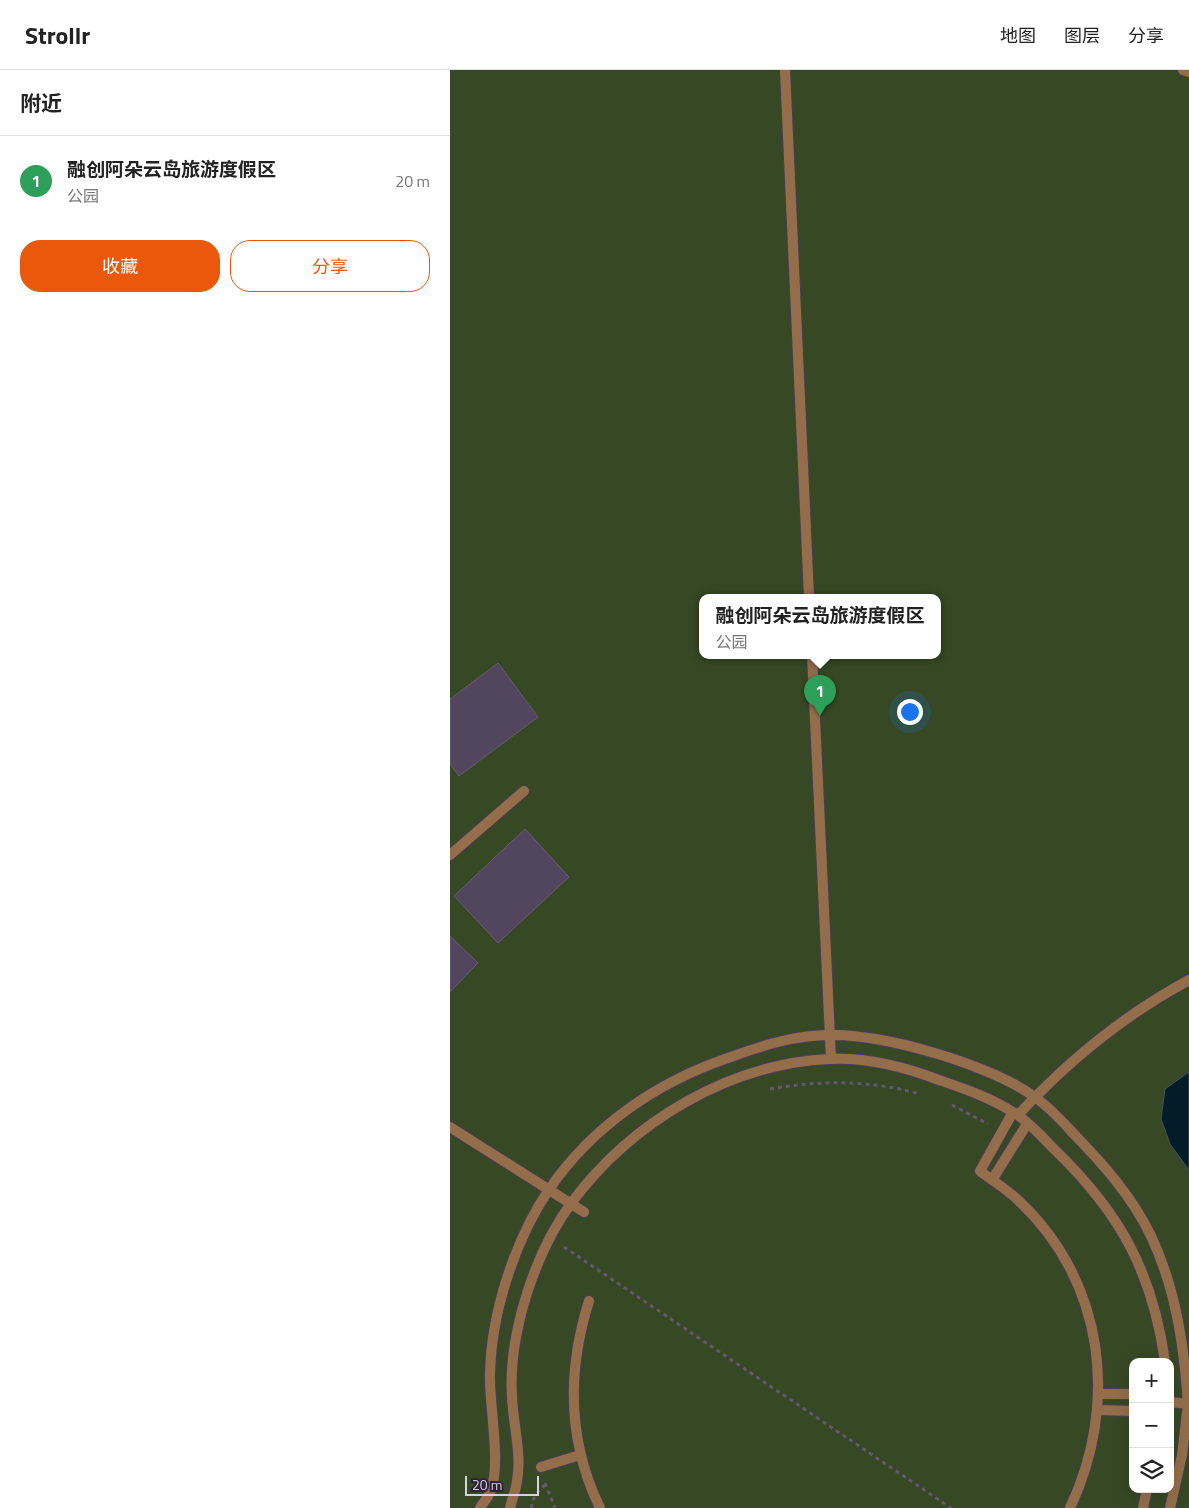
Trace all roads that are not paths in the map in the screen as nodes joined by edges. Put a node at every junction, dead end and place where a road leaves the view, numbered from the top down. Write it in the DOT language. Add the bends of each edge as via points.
graph roads {
  1 [pos="785,70"];
  2 [pos="1183,70"];
  3 [pos="1189,72"];
  4 [pos="810,594"];
  5 [pos="812,659"];
  6 [pos="524,791"];
  7 [pos="450,855"];
  8 [pos="1189,980"];
  9 [pos="830,1035"];
  10 [pos="831,1058"];
  11 [pos="1035,1096"];
  12 [pos="1015,1114"];
  13 [pos="1027,1124"];
  14 [pos="450,1127"];
  15 [pos="992,1180"];
  16 [pos="549,1190"];
  17 [pos="571,1203"];
  18 [pos="584,1212"];
  19 [pos="589,1301"];
  20 [pos="1164,1358"];
  21 [pos="1099,1394"];
  22 [pos="1129,1394"];
  23 [pos="1174,1402"];
  24 [pos="1189,1404"];
  25 [pos="1098,1410"];
  26 [pos="1129,1411"];
  27 [pos="580,1455"];
  28 [pos="541,1467"];
  29 [pos="1146,1493"];
  30 [pos="480,1508"];
  31 [pos="510,1508"];
  32 [pos="600,1508"];
  33 [pos="1070,1508"];
  34 [pos="1143,1508"];
  35 [pos="1170,1508"];
  1 -- 4 [label="street"];
  2 -- 3 [label="street"];
  5 -- 9 [label="street"];
  6 -- 7 [label="street"];
  8 -- 11 [label="street" via="1152,1000 1088,1046"];
  9 -- 10 [label="street"];
  9 -- 11 [label="street" via="872,1039 942,1056 980,1069"];
  9 -- 16 [label="street" via="784,1040 709,1064 665,1084 587,1143"];
  10 -- 12 [label="street" via="878,1063 924,1074 990,1099"];
  10 -- 17 [label="street" via="765,1069 684,1102 646,1127 606,1160"];
  11 -- 12 [label="street"];
  11 -- 24 [label="street" via="1105,1166 1150,1234 1175,1303 1185,1354"];
  12 -- 13 [label="street"];
  12 -- 15 [label="street" via="980,1171"];
  13 -- 15 [label="street"];
  13 -- 20 [label="street" via="1085,1181 1124,1233 1142,1267 1156,1309"];
  14 -- 16 [label="street"];
  15 -- 21 [label="street" via="1019,1200 1049,1234 1072,1272 1088,1314 1098,1358"];
  16 -- 17 [label="street"];
  16 -- 30 [label="street" via="525,1230 508,1277 496,1328 490,1373 495,1464 491,1490"];
  17 -- 18 [label="street"];
  17 -- 31 [label="street" via="544,1248 527,1295 515,1345 511,1395 518,1479"];
  19 -- 27 [label="street" via="577,1344 574,1372 574,1421"];
  21 -- 22 [label="street"];
  21 -- 25 [label="street"];
  23 -- 24 [label="street"];
  24 -- 35 [label="street"];
  25 -- 26 [label="street"];
  25 -- 33 [label="street" via="1090,1454"];
  27 -- 28 [label="street"];
  27 -- 32 [label="street"];
  29 -- 34 [label="street"];
}
